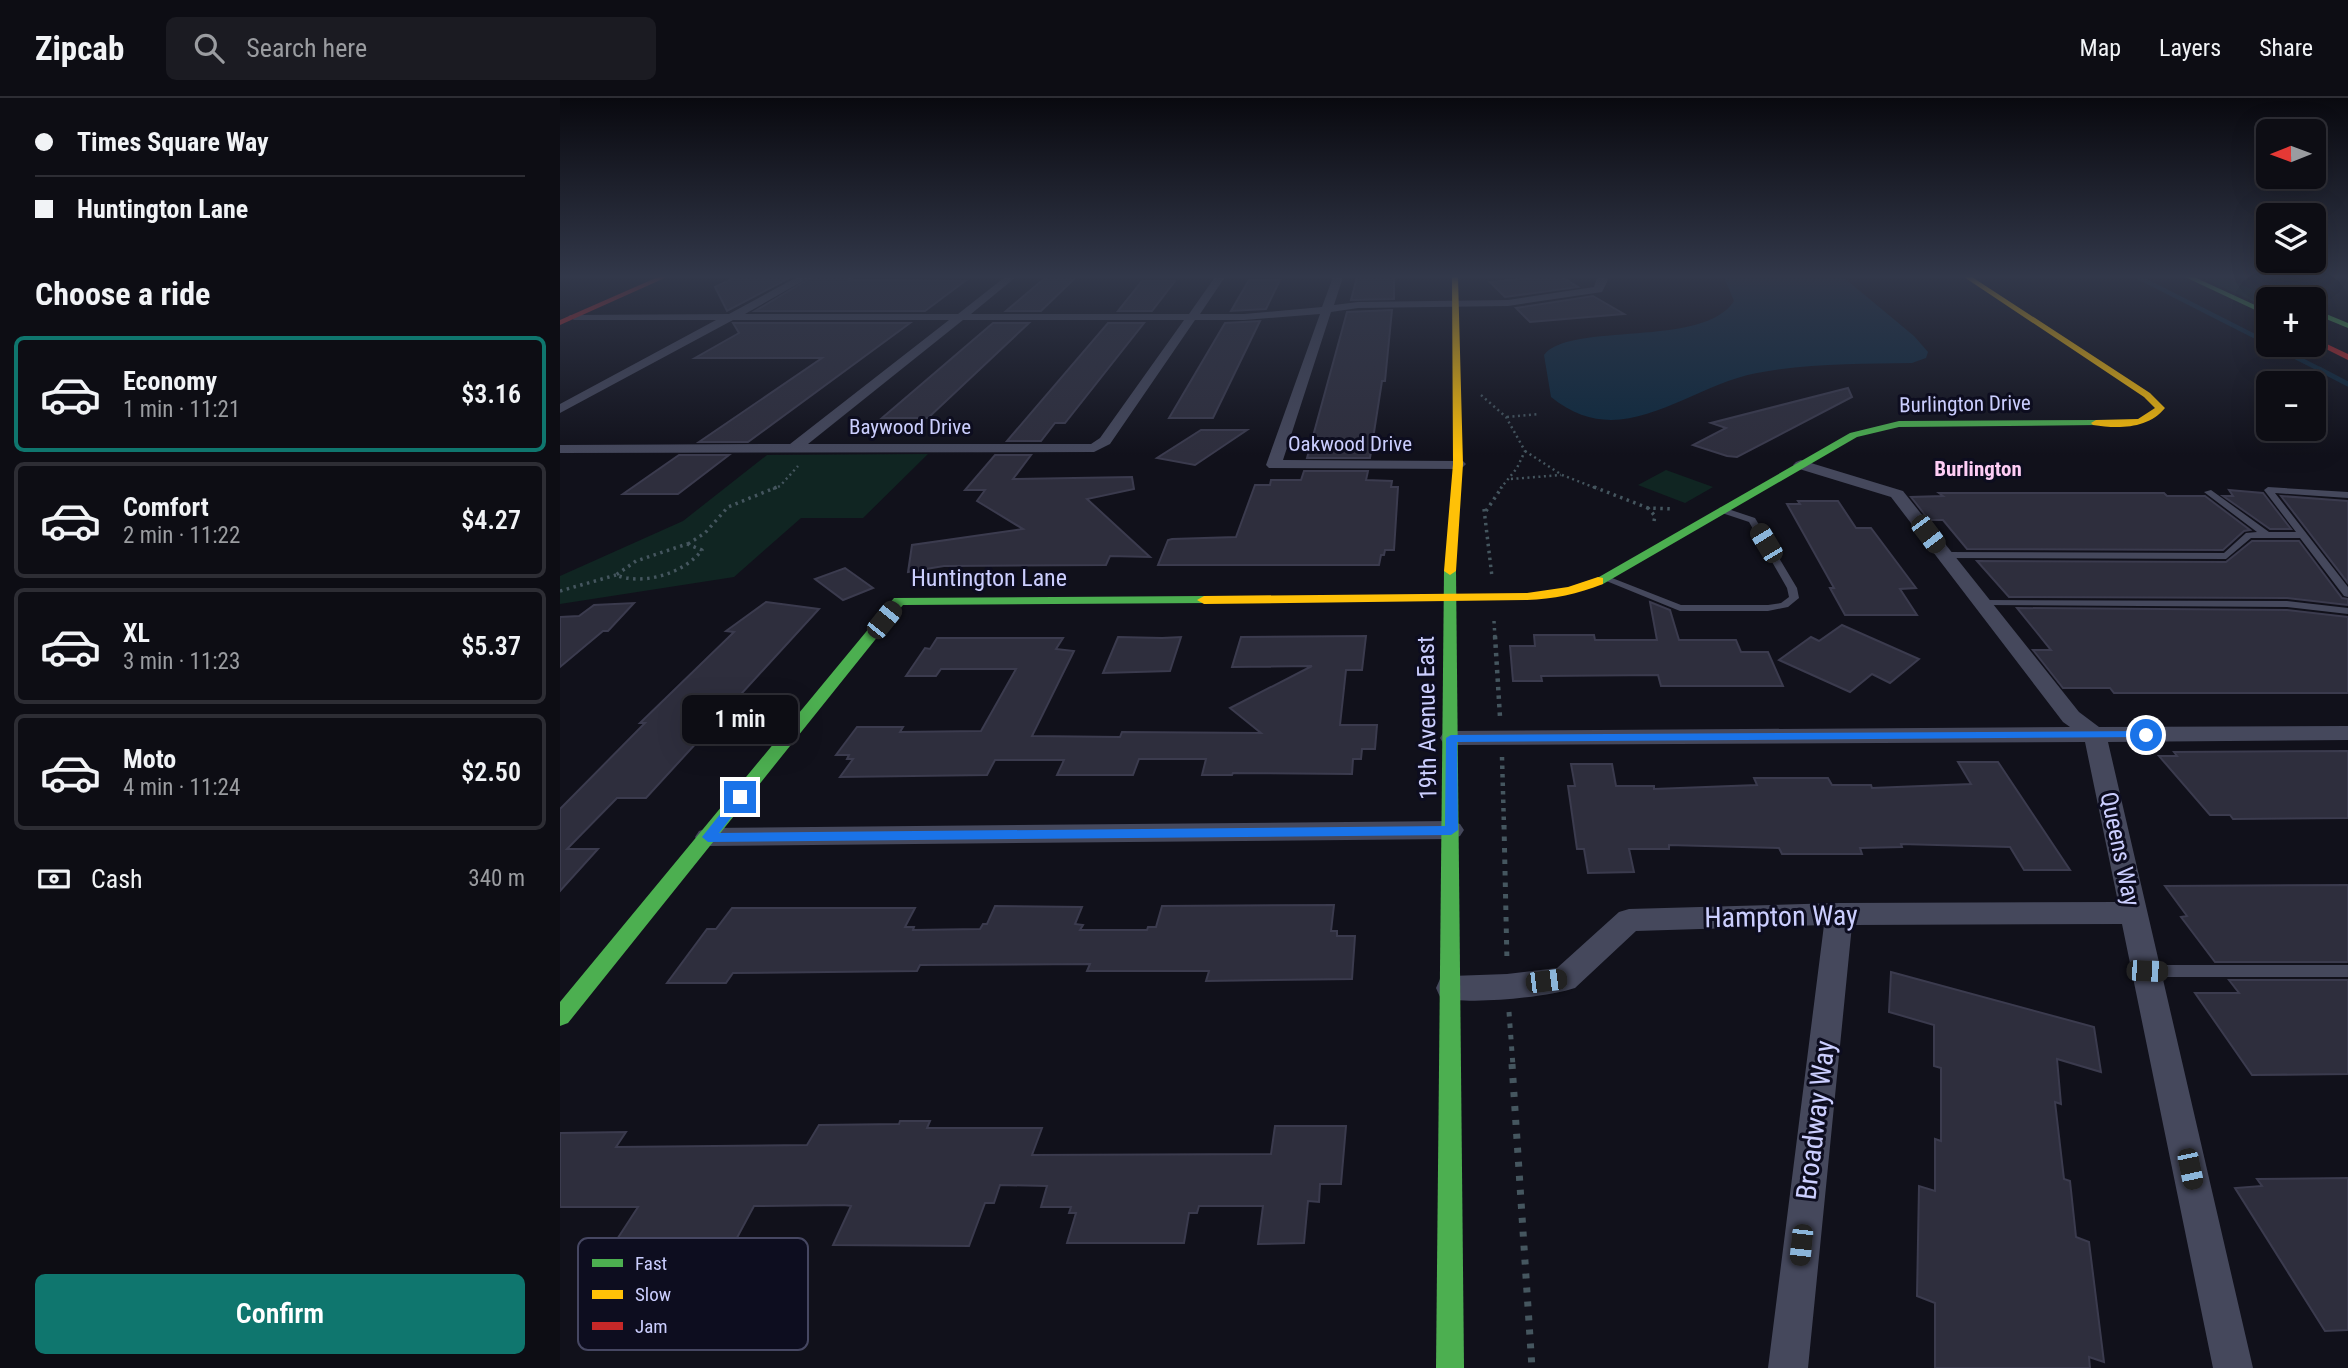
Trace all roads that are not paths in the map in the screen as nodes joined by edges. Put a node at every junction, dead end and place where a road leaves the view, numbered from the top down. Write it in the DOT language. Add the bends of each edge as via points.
graph roads {
  1 [pos="695,336"];
  2 [pos="935,336"];
  3 [pos="1178,336"];
  4 [pos="1319,336"];
  5 [pos="1456,336"];
  6 [pos="2057,336"];
  7 [pos="2326,342"];
  8 [pos="2326,344"];
  9 [pos="2348,351"];
  10 [pos="2348,357"];
  11 [pos="560,409"];
  12 [pos="795,447"];
  13 [pos="560,449"];
  14 [pos="1458,464"];
  15 [pos="1801,465"];
  16 [pos="2208,492"];
  17 [pos="2348,495"];
  18 [pos="1722,510"];
  19 [pos="2267,535"];
  20 [pos="2302,536"];
  21 [pos="1944,555"];
  22 [pos="1604,578"];
  23 [pos="2348,594"];
  24 [pos="1448,599"];
  25 [pos="1982,603"];
  26 [pos="2348,611"];
  27 [pos="2348,733"];
  28 [pos="2095,735"];
  29 [pos="1451,738"];
  30 [pos="1451,830"];
  31 [pos="708,837"];
  32 [pos="2134,913"];
  33 [pos="1839,914"];
  34 [pos="2147,971"];
  35 [pos="2348,971"];
  36 [pos="1451,988"];
  37 [pos="560,1017"];
  38 [pos="1450,1368"];
  39 [pos="1788,1368"];
  40 [pos="2233,1368"];
  1 -- 11 [label="street"];
  2 -- 12 [label="street"];
  3 -- 12 [label="street, Baywood Drive" via="1105,441 1094,447"];
  4 -- 14 [label="street, Oakwood Drive" via="1274,465"];
  5 -- 14 [label="main road, 19th Avenue East"];
  6 -- 15 [label="main road, Burlington Drive" via="2147,395 2160,408 2154,417 2134,423 1899,424 1854,435"];
  7 -- 9 [label="main road"];
  8 -- 10 [label="main road"];
  12 -- 13 [label="street, Baywood Drive"];
  14 -- 24 [label="main road, 19th Avenue East"];
  15 -- 18 [label="main road, Burlington Drive"];
  15 -- 21 [label="street" via="1897,494"];
  16 -- 19 [label="lane"];
  17 -- 20 [label="lane" via="2268,490"];
  18 -- 22 [label="main road, Burlington Drive"];
  18 -- 22 [label="lane" via="1752,520 1794,598 1768,608 1680,608"];
  19 -- 20 [label="lane"];
  19 -- 21 [label="lane" via="2249,535 2226,556"];
  20 -- 23 [label="lane"];
  21 -- 25 [label="street"];
  22 -- 24 [label="main road, Burlington Drive" via="1572,592"];
  24 -- 29 [label="main road, 19th Avenue East"];
  24 -- 31 [label="main road, Huntington Lane" via="899,601"];
  25 -- 26 [label="lane" via="2287,604"];
  25 -- 28 [label="street" via="2071,717"];
  27 -- 28 [label="street"];
  28 -- 29 [label="street"];
  28 -- 32 [label="street, Queens Way"];
  29 -- 30 [label="main road, 19th Avenue East"];
  30 -- 31 [label="street"];
  30 -- 36 [label="main road, 19th Avenue East"];
  31 -- 37 [label="main road, Huntington Lane"];
  32 -- 33 [label="street, Hampton Way"];
  32 -- 34 [label="street, Queens Way"];
  33 -- 36 [label="street, Hampton Way" via="1629,920 1565,979"];
  33 -- 39 [label="street, Broadway Way"];
  34 -- 35 [label="lane"];
  34 -- 40 [label="street, Queens Way"];
  36 -- 38 [label="main road, 19th Avenue East"];
}
